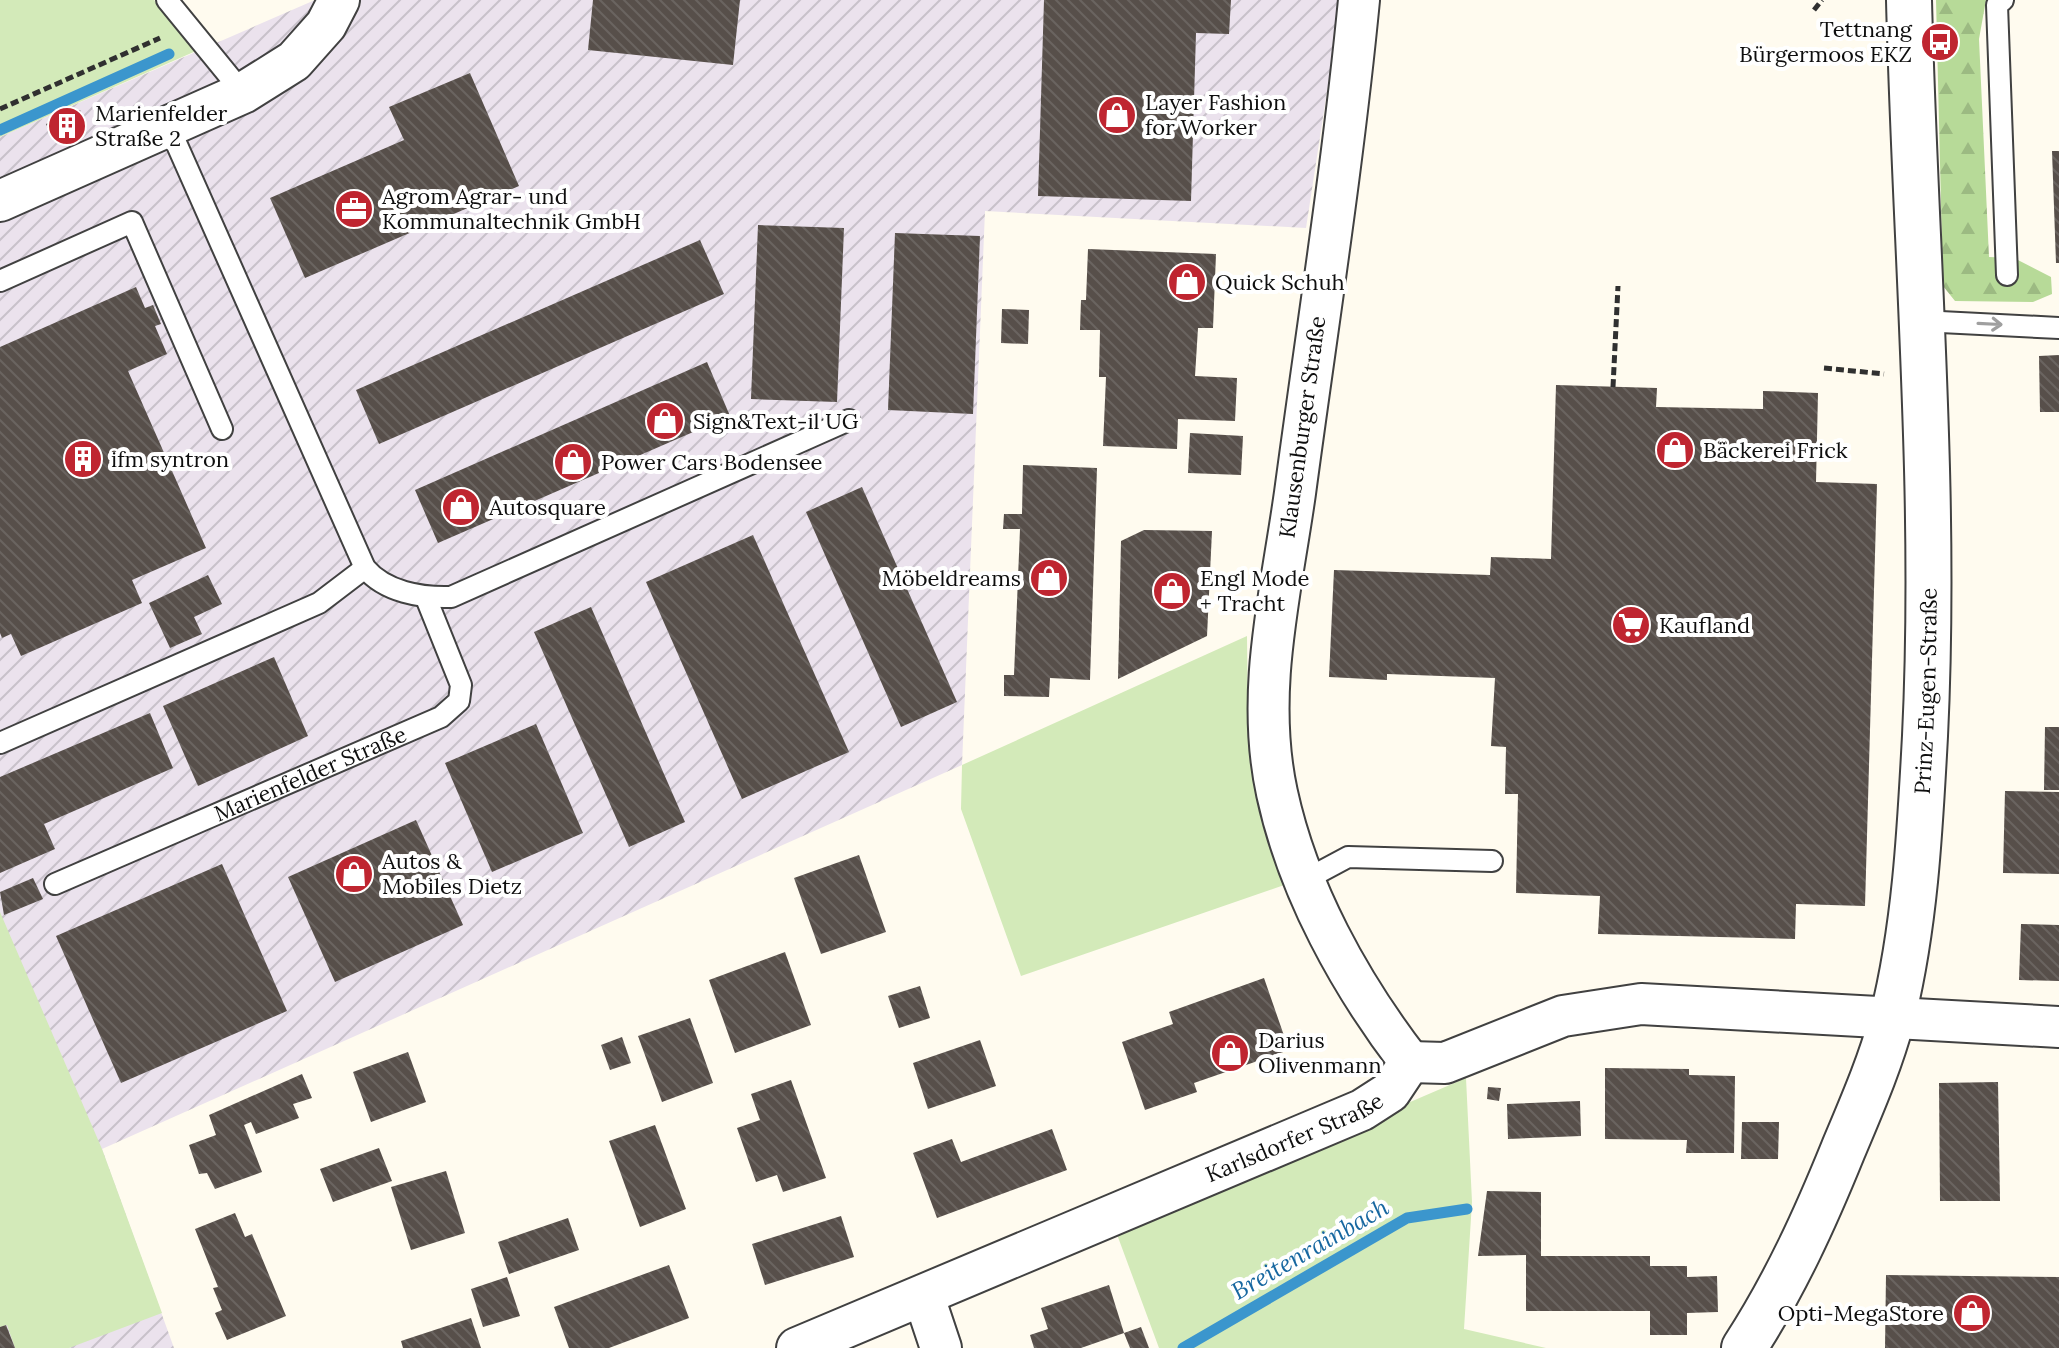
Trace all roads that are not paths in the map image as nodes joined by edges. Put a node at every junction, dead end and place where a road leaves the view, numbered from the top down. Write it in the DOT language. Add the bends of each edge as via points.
graph roads {
  1 [pos="167,0"];
  2 [pos="339,0"];
  3 [pos="1359,0"];
  4 [pos="1909,0"];
  5 [pos="2003,0"];
  6 [pos="243,93"];
  7 [pos="169,127"];
  8 [pos="0,201"];
  9 [pos="2007,275"];
  10 [pos="0,281"];
  11 [pos="1921,321"];
  12 [pos="2059,328"];
  13 [pos="849,420"];
  14 [pos="222,429"];
  15 [pos="365,568"];
  16 [pos="426,598"];
  17 [pos="0,743"];
  18 [pos="1492,861"];
  19 [pos="1305,880"];
  20 [pos="55,884"];
  21 [pos="1892,1019"];
  22 [pos="2059,1027"];
  23 [pos="1410,1062"];
  24 [pos="924,1297"];
  25 [pos="797,1348"];
  26 [pos="941,1348"];
  27 [pos="1744,1348"];
  1 -- 6 [label="lane"];
  2 -- 6 [label="street" via="326,25 294,61"];
  3 -- 19 [label="street, Klausenburger Straße" via="1269,671 1269,733 1277,794"];
  4 -- 11 [label="street, Prinz-Eugen-Straße"];
  5 -- 9 [label="lane" via="1997,5"];
  6 -- 7 [label="street"];
  7 -- 8 [label="street"];
  7 -- 15 [label="lane"];
  10 -- 14 [label="lane" via="132,222"];
  11 -- 12 [label="lane, one-way"];
  11 -- 21 [label="street, Prinz-Eugen-Straße" via="1930,454 1930,642 1914,896"];
  13 -- 16 [label="lane" via="474,589"];
  15 -- 16 [label="lane" via="376,580"];
  15 -- 17 [label="lane" via="319,603"];
  16 -- 20 [label="lane, Marienfelder Straße" via="461,685 459,701 441,717"];
  18 -- 19 [label="lane" via="1348,857"];
  19 -- 23 [label="street, Klausenburger Straße" via="1341,957"];
  21 -- 22 [label="street"];
  21 -- 23 [label="street" via="1641,1004 1563,1016 1445,1063"];
  21 -- 27 [label="street, Prinz-Eugen-Straße" via="1811,1227"];
  23 -- 24 [label="street, Karlsdorfer Straße" via="1390,1092 1362,1110"];
  24 -- 25 [label="street, Karlsdorfer Straße"];
  24 -- 26 [label="street"];
}
